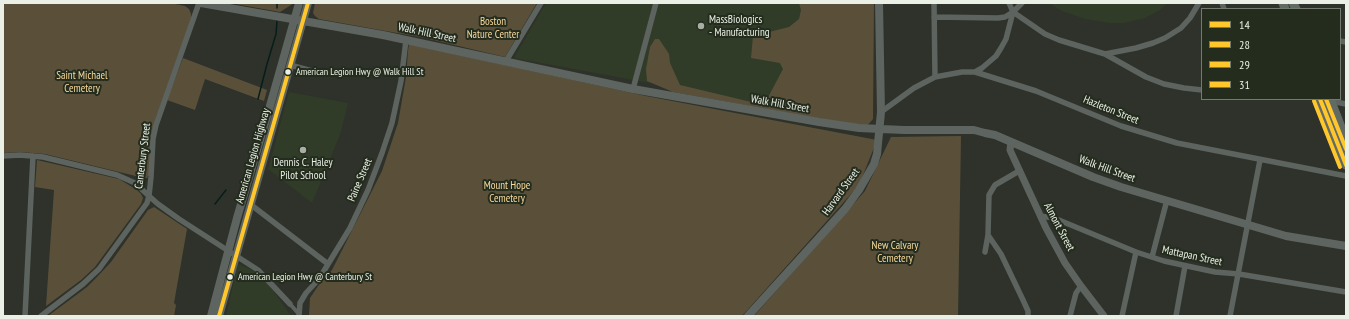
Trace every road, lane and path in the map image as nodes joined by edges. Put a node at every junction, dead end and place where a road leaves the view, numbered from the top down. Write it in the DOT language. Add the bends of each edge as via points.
graph roads {
  1 [pos="200,3"];
  2 [pos="299,3"];
  3 [pos="308,3"];
  4 [pos="541,3"];
  5 [pos="656,3"];
  6 [pos="879,3"];
  7 [pos="934,3"];
  8 [pos="1009,3"];
  9 [pos="1022,3"];
  10 [pos="1199,3"];
  11 [pos="1013,12"];
  12 [pos="934,17"];
  13 [pos="294,19"];
  14 [pos="303,21"];
  15 [pos="406,40"];
  16 [pos="1105,54"];
  17 [pos="506,61"];
  18 [pos="290,65"];
  19 [pos="312,71"];
  20 [pos="975,72"];
  21 [pos="934,77"];
  22 [pos="634,89"];
  23 [pos="1201,90"];
  24 [pos="1320,100"];
  25 [pos="1328,100"];
  26 [pos="1346,104"];
  27 [pos="880,112"];
  28 [pos="879,129"];
  29 [pos="1346,140"];
  30 [pos="1011,142"];
  31 [pos="3,156"];
  32 [pos="33,156"];
  33 [pos="1260,160"];
  34 [pos="1346,165"];
  35 [pos="1019,171"];
  36 [pos="1346,176"];
  37 [pos="149,196"];
  38 [pos="1167,200"];
  39 [pos="250,204"];
  40 [pos="1040,216"];
  41 [pos="1246,224"];
  42 [pos="988,235"];
  43 [pos="1346,246"];
  44 [pos="228,250"];
  45 [pos="985,252"];
  46 [pos="1136,252"];
  47 [pos="236,255"];
  48 [pos="1152,257"];
  49 [pos="328,264"];
  50 [pos="1185,266"];
  51 [pos="1239,274"];
  52 [pos="1081,286"];
  53 [pos="1346,292"];
  54 [pos="290,304"];
  55 [pos="298,315"];
  56 [pos="25,316"];
  57 [pos="41,316"];
  58 [pos="211,316"];
  59 [pos="219,316"];
  60 [pos="748,316"];
  61 [pos="1028,316"];
  62 [pos="1070,316"];
  63 [pos="1104,316"];
  64 [pos="1122,316"];
  65 [pos="1176,316"];
  66 [pos="1230,316"];
  1 -- 13 [label="main road, Walk Hill Street"];
  1 -- 37 [label="street, Canterbury Street" via="156,125"];
  2 -- 13 [label="main road, American Legion Highway"];
  3 -- 14 [label="main road, American Legion Highway"];
  4 -- 17 [label="street"];
  5 -- 22 [label="street"];
  6 -- 27 [label="main road, Harvard Street"];
  7 -- 12 [label="street"];
  8 -- 11 [label="street"];
  9 -- 11 [label="street"];
  10 -- 16 [label="street" via="1181,28 1165,38"];
  11 -- 12 [label="street" via="998,18"];
  11 -- 16 [label="street" via="1045,34"];
  11 -- 20 [label="street" via="1006,39 996,56"];
  12 -- 21 [label="street"];
  13 -- 14 [label="main road, Walk Hill Street"];
  13 -- 44 [label="main road, American Legion Highway"];
  14 -- 15 [label="main road, Walk Hill Street"];
  14 -- 18 [label="main road, American Legion Highway"];
  15 -- 17 [label="main road, Walk Hill Street"];
  15 -- 49 [label="street, Paine Street" via="401,81 392,123 382,153 352,224"];
  16 -- 23 [label="street" via="1164,84"];
  17 -- 22 [label="main road, Walk Hill Street"];
  18 -- 19 [label="street"];
  18 -- 39 [label="main road, American Legion Highway"];
  20 -- 21 [label="street, Hazleton Street"];
  20 -- 33 [label="street, Hazleton Street" via="1036,90 1120,126 1154,137"];
  21 -- 27 [label="street, Hazleton Street"];
  22 -- 28 [label="main road, Walk Hill Street" via="819,122"];
  24 -- 34 [label="highway"];
  25 -- 26 [label="street"];
  25 -- 29 [label="highway"];
  27 -- 28 [label="main road, Harvard Street"];
  28 -- 30 [label="main road, Walk Hill Street" via="974,130"];
  28 -- 60 [label="main road, Harvard Street" via="874,164 859,190 828,229"];
  30 -- 35 [label="street, Almont Street" via="1010,150"];
  30 -- 38 [label="main road, Walk Hill Street" via="1121,187"];
  31 -- 32 [label="street"];
  32 -- 37 [label="street" via="120,176 137,184"];
  32 -- 56 [label="street"];
  33 -- 36 [label="street, Hazleton Street"];
  33 -- 41 [label="street"];
  35 -- 40 [label="street, Almont Street"];
  35 -- 42 [label="street" via="995,185 989,195"];
  37 -- 44 [label="street, Canterbury Street" via="174,216"];
  37 -- 57 [label="street" via="148,203 99,269"];
  38 -- 41 [label="main road, Walk Hill Street"];
  38 -- 48 [label="street"];
  39 -- 47 [label="main road, American Legion Highway"];
  39 -- 49 [label="street"];
  40 -- 46 [label="street, Mattapan Street" via="1054,218"];
  40 -- 52 [label="street, Almont Street"];
  41 -- 43 [label="main road, Walk Hill Street" via="1286,236"];
  41 -- 51 [label="street"];
  42 -- 45 [label="street"];
  42 -- 61 [label="street" via="1001,254"];
  44 -- 47 [label="street, Canterbury Street"];
  44 -- 58 [label="main road, American Legion Highway"];
  46 -- 48 [label="street, Mattapan Street"];
  46 -- 64 [label="street"];
  47 -- 54 [label="street, Canterbury Street" via="258,270"];
  47 -- 59 [label="main road, American Legion Highway"];
  48 -- 50 [label="street, Mattapan Street"];
  49 -- 55 [label="street, Paine Street" via="320,279 300,303"];
  50 -- 51 [label="street, Mattapan Street"];
  50 -- 65 [label="street"];
  51 -- 53 [label="street, Mattapan Street"];
  51 -- 66 [label="street"];
  52 -- 62 [label="street" via="1076,293"];
  52 -- 63 [label="street, Almont Street"];
  54 -- 55 [label="street, Canterbury Street"];
}
